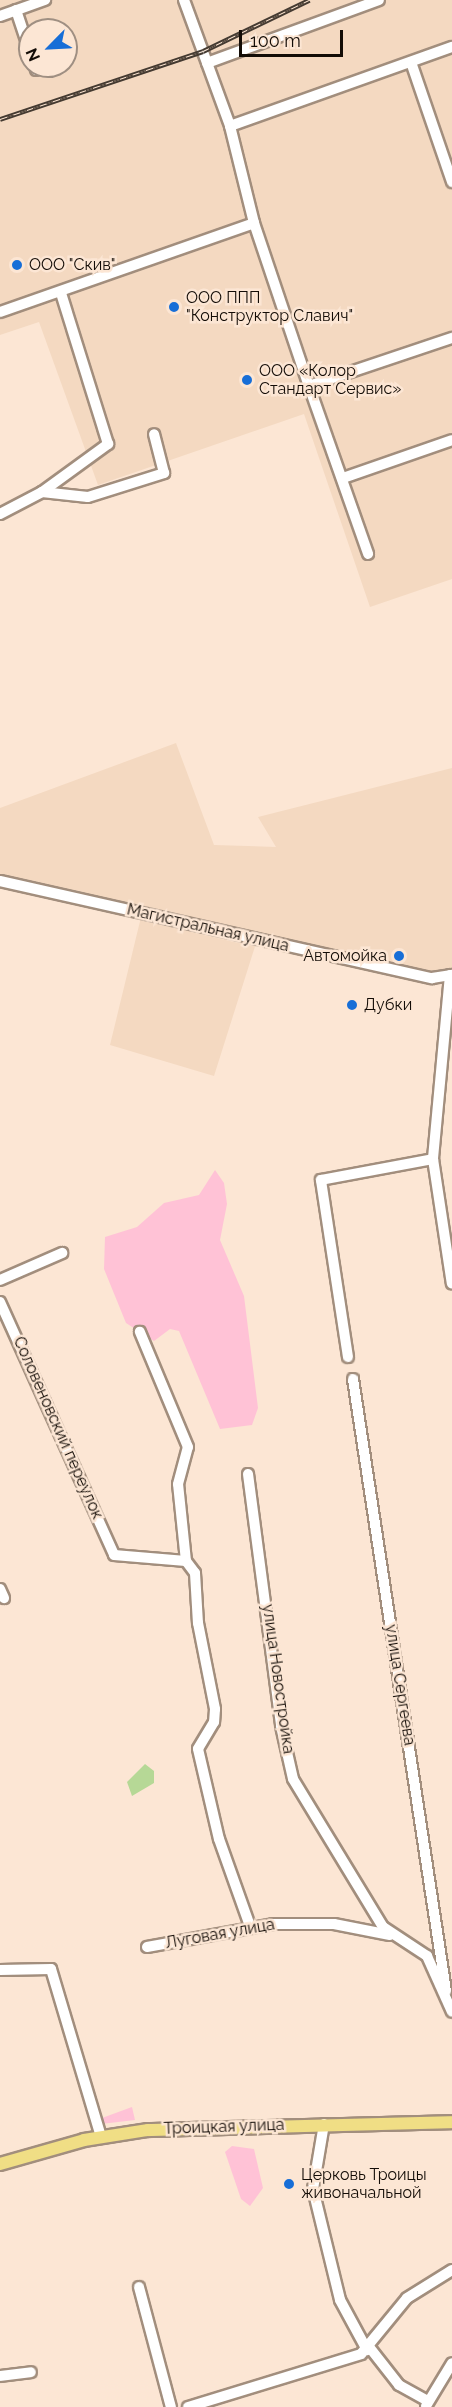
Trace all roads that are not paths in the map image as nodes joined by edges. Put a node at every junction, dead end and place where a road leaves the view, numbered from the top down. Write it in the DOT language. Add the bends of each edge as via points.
graph roads {
  1 [pos="45,0"];
  2 [pos="184,0"];
  3 [pos="379,0"];
  4 [pos="16,10"];
  5 [pos="0,16"];
  6 [pos="19,18"];
  7 [pos="452,47"];
  8 [pos="411,62"];
  9 [pos="207,63"];
  10 [pos="230,126"];
  11 [pos="452,182"];
  12 [pos="254,223"];
  13 [pos="61,293"];
  14 [pos="0,312"];
  15 [pos="452,338"];
  16 [pos="309,386"];
  17 [pos="154,434"];
  18 [pos="452,440"];
  19 [pos="342,478"];
  20 [pos="42,492"];
  21 [pos="0,514"];
  22 [pos="368,554"];
  23 [pos="0,881"];
  24 [pos="451,975"];
  25 [pos="433,1159"];
  26 [pos="63,1253"];
  27 [pos="0,1280"];
  28 [pos="452,1284"];
  29 [pos="0,1302"];
  30 [pos="140,1332"];
  31 [pos="348,1357"];
  32 [pos="353,1379"];
  33 [pos="248,1474"];
  34 [pos="186,1561"];
  35 [pos="250,1926"];
  36 [pos="399,1937"];
  37 [pos="147,1947"];
  38 [pos="0,1970"];
  39 [pos="446,1991"];
  40 [pos="452,2012"];
  41 [pos="452,2122"];
  42 [pos="324,2124"];
  43 [pos="101,2136"];
  44 [pos="0,2164"];
  45 [pos="452,2270"];
  46 [pos="139,2287"];
  47 [pos="369,2349"];
  48 [pos="452,2363"];
  49 [pos="31,2372"];
  50 [pos="0,2376"];
  51 [pos="427,2404"];
  52 [pos="171,2407"];
  53 [pos="188,2407"];
  1 -- 4 [label="street"];
  2 -- 9 [label="street"];
  3 -- 9 [label="street"];
  4 -- 5 [label="street"];
  4 -- 6 [label="street"];
  7 -- 8 [label="street"];
  8 -- 10 [label="street"];
  8 -- 11 [label="street"];
  9 -- 10 [label="street"];
  10 -- 12 [label="street"];
  12 -- 13 [label="street"];
  12 -- 16 [label="street"];
  13 -- 14 [label="street"];
  13 -- 20 [label="street" via="108,444"];
  15 -- 16 [label="street"];
  16 -- 19 [label="street"];
  17 -- 20 [label="street" via="164,472 88,497"];
  18 -- 19 [label="street"];
  19 -- 22 [label="street"];
  20 -- 21 [label="street"];
  23 -- 24 [label="street, Магистральная улица" via="432,978"];
  24 -- 25 [label="street"];
  25 -- 28 [label="street"];
  25 -- 31 [label="street" via="330,1174 321,1180"];
  26 -- 27 [label="street"];
  29 -- 34 [label="street, Соловеновский переулок" via="114,1555"];
  30 -- 34 [label="street" via="188,1447 178,1484"];
  32 -- 39 [label="street, улица Сергеева"];
  33 -- 36 [label="street, улица Новостройка" via="281,1726 294,1779 383,1927"];
  34 -- 35 [label="street" via="195,1573 198,1623 215,1709 214,1722 198,1749 219,1839"];
  35 -- 36 [label="street, Луговая улица" via="334,1924"];
  35 -- 37 [label="street, Луговая улица"];
  36 -- 39 [label="street, улица Новостройка" via="427,1956"];
  38 -- 43 [label="street" via="51,1969"];
  39 -- 40 [label="street, улица Новостройка"];
  41 -- 42 [label="main road, Троицкая улица"];
  42 -- 43 [label="main road, Троицкая улица" via="160,2129"];
  42 -- 47 [label="street" via="314,2192 340,2300"];
  43 -- 44 [label="main road, Троицкая улица"];
  45 -- 47 [label="street" via="407,2298"];
  46 -- 52 [label="street"];
  47 -- 51 [label="street" via="399,2385"];
  47 -- 53 [label="street" via="334,2365"];
  48 -- 51 [label="street"];
  49 -- 50 [label="street"];
}
